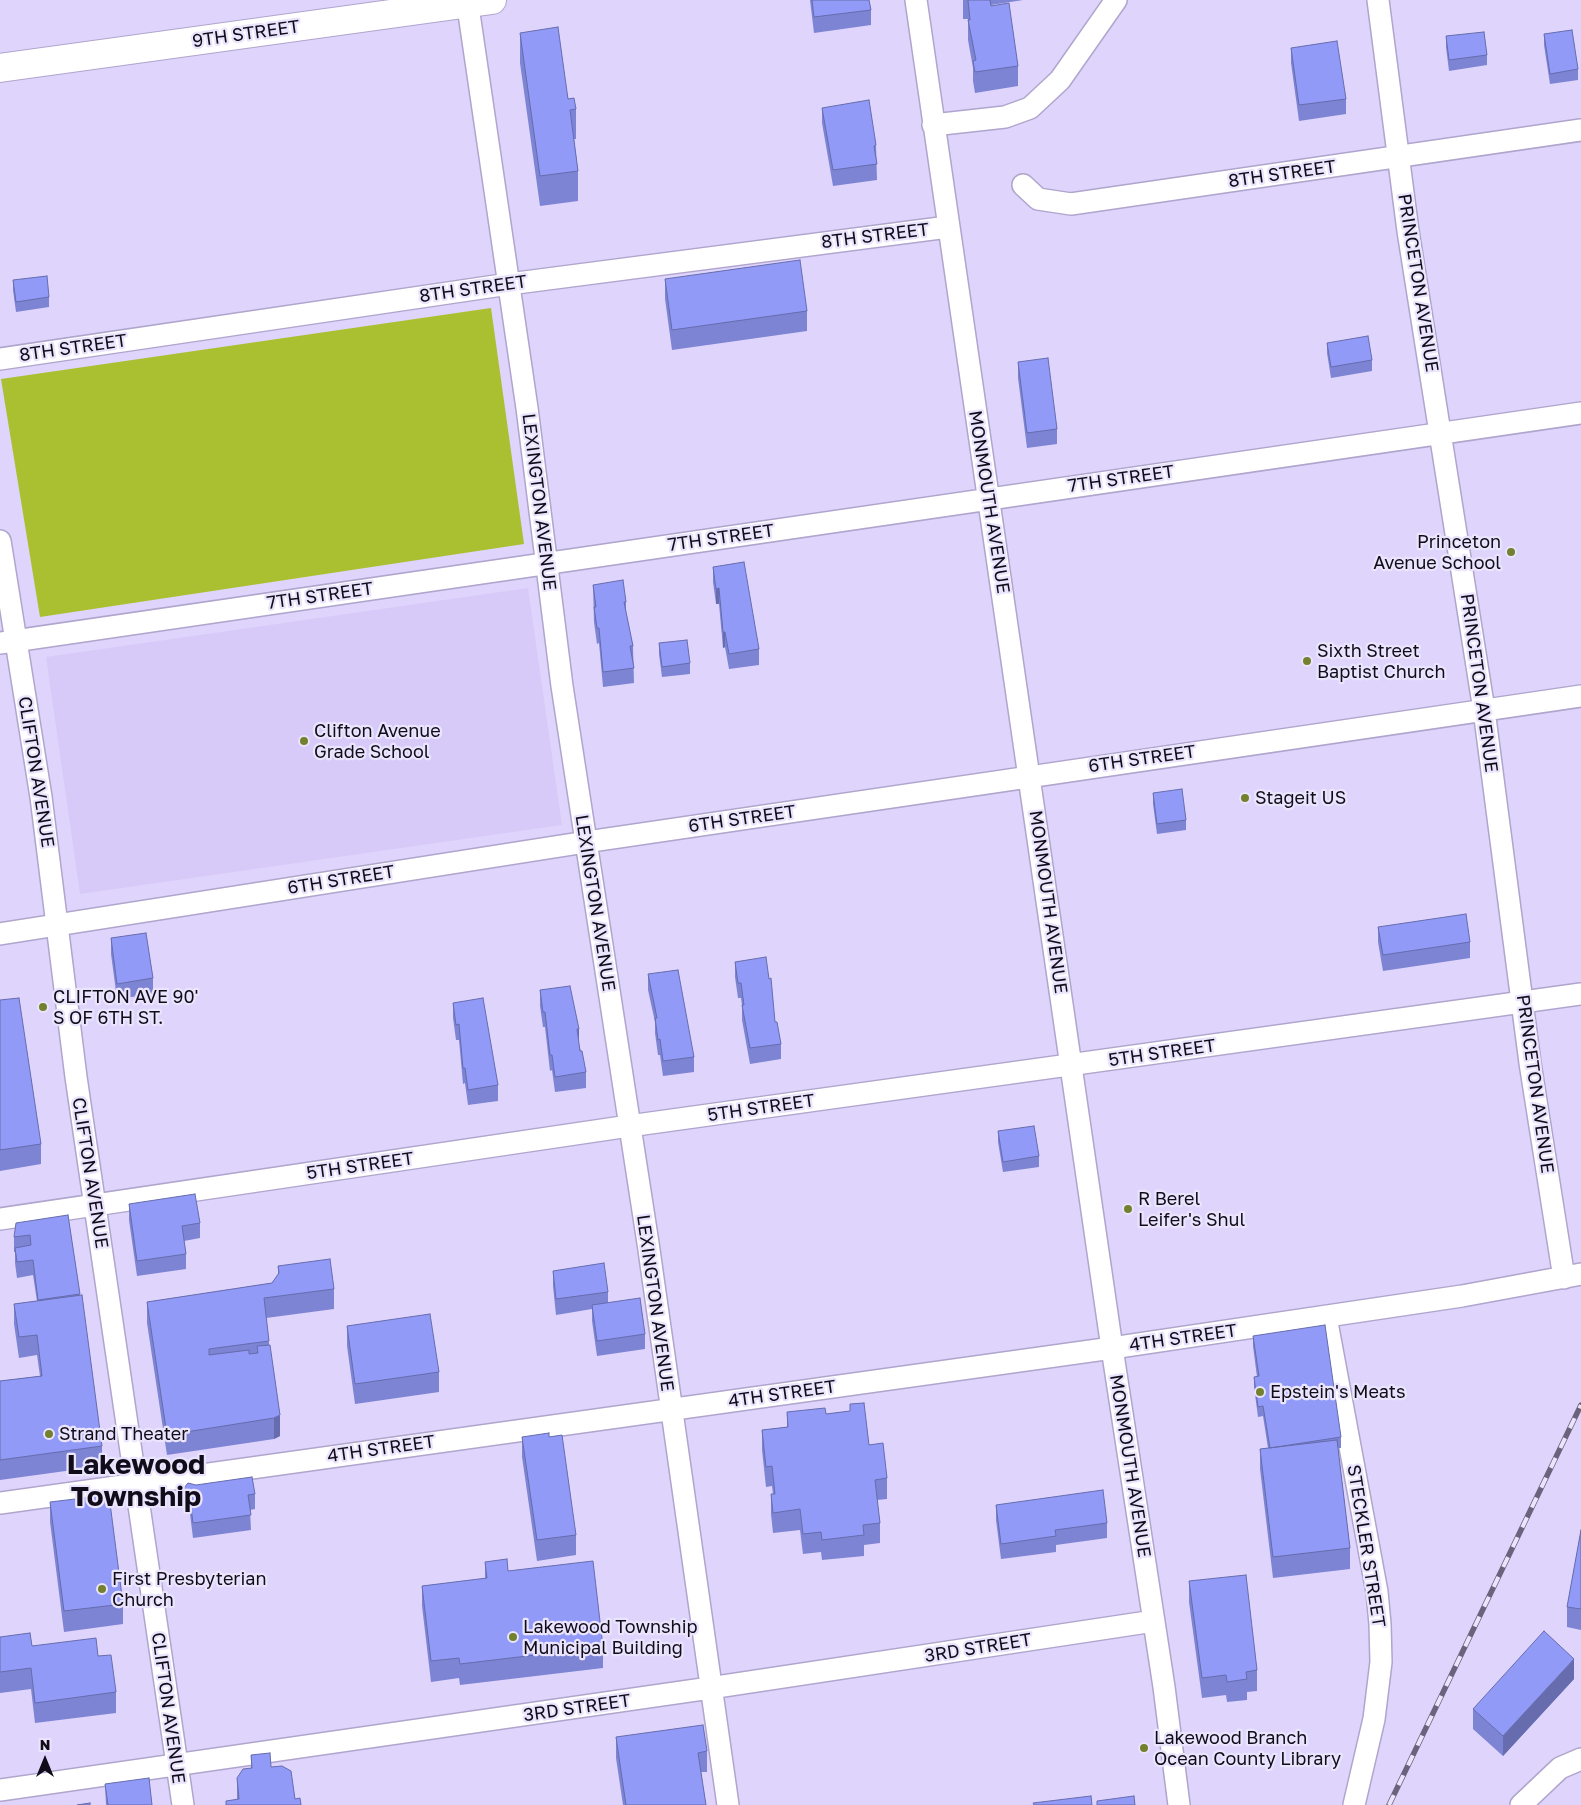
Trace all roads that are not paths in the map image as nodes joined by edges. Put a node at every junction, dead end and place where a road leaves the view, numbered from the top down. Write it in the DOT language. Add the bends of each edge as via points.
graph roads {
  1 [pos="916,0"];
  2 [pos="1116,0"];
  3 [pos="1378,0"];
  4 [pos="476,1"];
  5 [pos="0,68"];
  6 [pos="933,125"];
  7 [pos="1581,130"];
  8 [pos="1398,158"];
  9 [pos="1023,185"];
  10 [pos="948,227"];
  11 [pos="509,284"];
  12 [pos="0,358"];
  13 [pos="1581,414"];
  14 [pos="1441,433"];
  15 [pos="988,499"];
  16 [pos="0,541"];
  17 [pos="547,563"];
  18 [pos="8,641"];
  19 [pos="1581,696"];
  20 [pos="1484,710"];
  21 [pos="1030,776"];
  22 [pos="586,842"];
  23 [pos="57,926"];
  24 [pos="0,934"];
  25 [pos="1581,994"];
  26 [pos="1523,1002"];
  27 [pos="1072,1066"];
  28 [pos="629,1126"];
  29 [pos="96,1206"];
  30 [pos="0,1219"];
  31 [pos="1575,1277"];
  32 [pos="1326,1317"];
  33 [pos="1112,1348"];
  34 [pos="670,1410"];
  35 [pos="135,1483"];
  36 [pos="0,1503"];
  37 [pos="1154,1621"];
  38 [pos="710,1688"];
  39 [pos="1581,1759"];
  40 [pos="177,1766"];
  41 [pos="0,1790"];
  42 [pos="183,1805"];
  43 [pos="728,1805"];
  44 [pos="1179,1805"];
  45 [pos="1354,1805"];
  46 [pos="1521,1805"];
  1 -- 6 [label="street, MONMOUTH AVENUE"];
  2 -- 6 [label="street" via="1060,80 1030,108 1005,116"];
  3 -- 8 [label="street, PRINCETON AVENUE"];
  4 -- 5 [label="main road, 9TH STREET"];
  4 -- 11 [label="street, LEXINGTON AVENUE"];
  6 -- 10 [label="street, MONMOUTH AVENUE"];
  7 -- 8 [label="street, 8TH STREET"];
  8 -- 9 [label="street, 8TH STREET" via="1072,204 1038,199"];
  8 -- 14 [label="street, PRINCETON AVENUE"];
  10 -- 11 [label="street, 8TH STREET"];
  10 -- 15 [label="street, MONMOUTH AVENUE"];
  11 -- 12 [label="street, 8TH STREET"];
  11 -- 17 [label="street, LEXINGTON AVENUE"];
  13 -- 14 [label="street, 7TH STREET"];
  14 -- 15 [label="street, 7TH STREET"];
  14 -- 20 [label="street, PRINCETON AVENUE"];
  15 -- 17 [label="street, 7TH STREET"];
  15 -- 21 [label="street, MONMOUTH AVENUE"];
  16 -- 18 [label="street, CLIFTON AVENUE"];
  17 -- 18 [label="street, 7TH STREET"];
  17 -- 22 [label="street, LEXINGTON AVENUE"];
  18 -- 23 [label="street, CLIFTON AVENUE" via="41,797"];
  19 -- 20 [label="street, 6TH STREET"];
  20 -- 21 [label="street, 6TH STREET"];
  20 -- 26 [label="street, PRINCETON AVENUE"];
  21 -- 22 [label="street, 6TH STREET"];
  21 -- 27 [label="street, MONMOUTH AVENUE"];
  22 -- 23 [label="street, 6TH STREET"];
  22 -- 28 [label="street, LEXINGTON AVENUE"];
  23 -- 24 [label="street, 6TH STREET"];
  23 -- 29 [label="street, CLIFTON AVENUE"];
  25 -- 26 [label="street, 5TH STREET"];
  26 -- 27 [label="street, 5TH STREET"];
  26 -- 31 [label="street, PRINCETON AVENUE"];
  27 -- 28 [label="street, 5TH STREET"];
  27 -- 33 [label="street, MONMOUTH AVENUE"];
  28 -- 29 [label="street, 5TH STREET"];
  28 -- 34 [label="street, LEXINGTON AVENUE"];
  29 -- 30 [label="street, 5TH STREET"];
  29 -- 35 [label="street, CLIFTON AVENUE"];
  31 -- 32 [label="street, 4TH STREET"];
  32 -- 33 [label="street, 4TH STREET"];
  32 -- 45 [label="street, STECKLER STREET" via="1377,1592 1380,1624 1381,1662 1374,1720"];
  33 -- 34 [label="street, 4TH STREET"];
  33 -- 37 [label="street, MONMOUTH AVENUE"];
  34 -- 35 [label="street, 4TH STREET"];
  34 -- 38 [label="street, LEXINGTON AVENUE"];
  35 -- 36 [label="street, 4TH STREET"];
  35 -- 40 [label="street, CLIFTON AVENUE"];
  37 -- 38 [label="street, 3RD STREET"];
  37 -- 44 [label="street, MONMOUTH AVENUE"];
  38 -- 40 [label="street, 3RD STREET"];
  38 -- 43 [label="street, LEXINGTON AVENUE"];
  39 -- 46 [label="street" via="1560,1768"];
  40 -- 41 [label="street, 3RD STREET"];
  40 -- 42 [label="street, CLIFTON AVENUE"];
}
